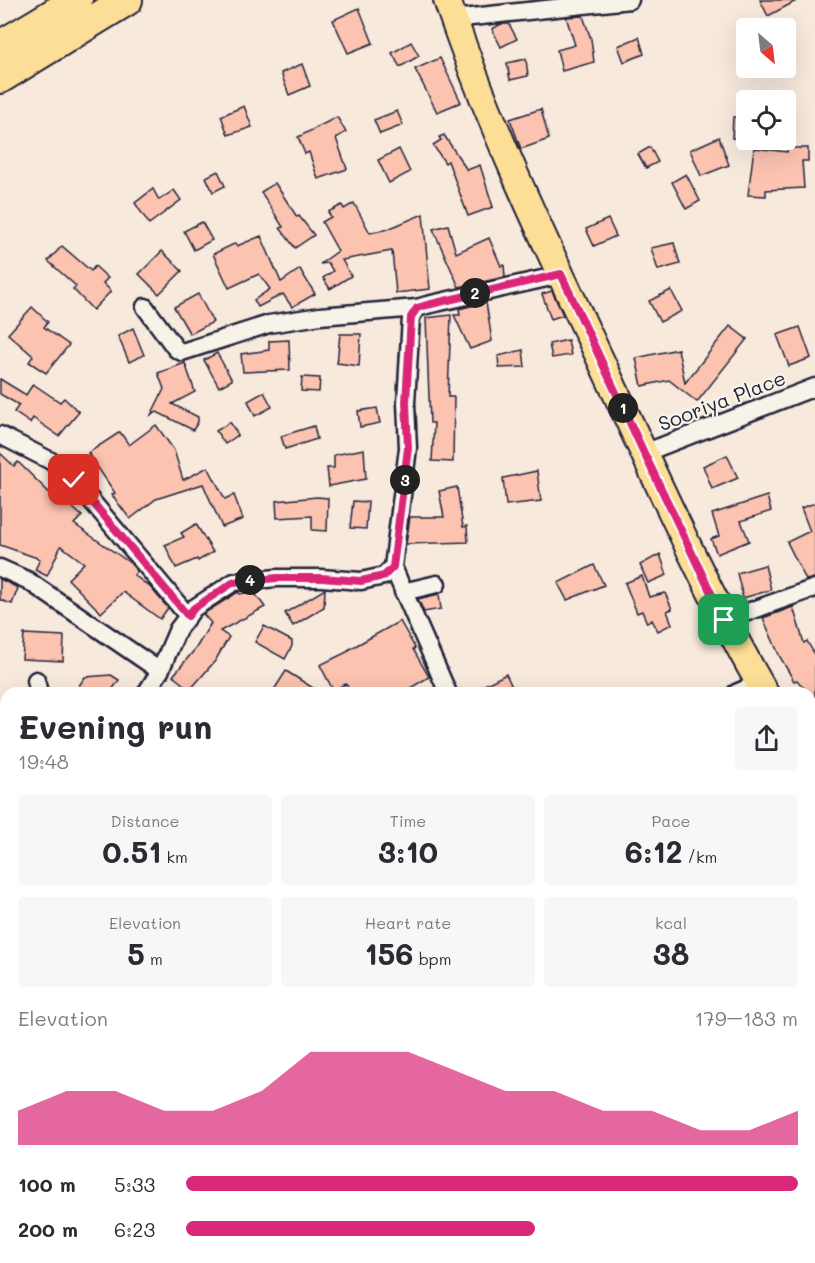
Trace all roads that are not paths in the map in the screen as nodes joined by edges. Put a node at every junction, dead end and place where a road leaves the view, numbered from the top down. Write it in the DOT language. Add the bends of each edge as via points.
graph roads {
  1 [pos="77,0"];
  2 [pos="127,0"];
  3 [pos="630,0"];
  4 [pos="450,10"];
  5 [pos="0,46"];
  6 [pos="0,78"];
  7 [pos="561,274"];
  8 [pos="146,307"];
  9 [pos="417,308"];
  10 [pos="815,387"];
  11 [pos="0,435"];
  12 [pos="644,453"];
  13 [pos="393,567"];
  14 [pos="0,568"];
  15 [pos="437,584"];
  16 [pos="815,588"];
  17 [pos="403,592"];
  18 [pos="188,616"];
  19 [pos="724,620"];
  20 [pos="160,671"];
  21 [pos="150,687"];
  22 [pos="445,687"];
  23 [pos="761,687"];
  1 -- 5 [label="highway"];
  2 -- 6 [label="highway"];
  3 -- 4 [label="street"];
  4 -- 7 [label="main road" via="512,171"];
  7 -- 9 [label="street"];
  7 -- 12 [label="main road"];
  8 -- 9 [label="street" via="176,350 182,352 269,324"];
  9 -- 13 [label="street" via="410,325 408,448"];
  10 -- 12 [label="street, Sooriya Place"];
  11 -- 18 [label="street" via="51,461 74,480"];
  12 -- 19 [label="main road"];
  13 -- 17 [label="street"];
  13 -- 18 [label="street" via="384,576 361,581 310,578 234,582"];
  14 -- 20 [label="street" via="27,580"];
  15 -- 17 [label="street"];
  16 -- 19 [label="street"];
  17 -- 22 [label="street"];
  18 -- 20 [label="street"];
  19 -- 23 [label="main road"];
  20 -- 21 [label="street"];
}
